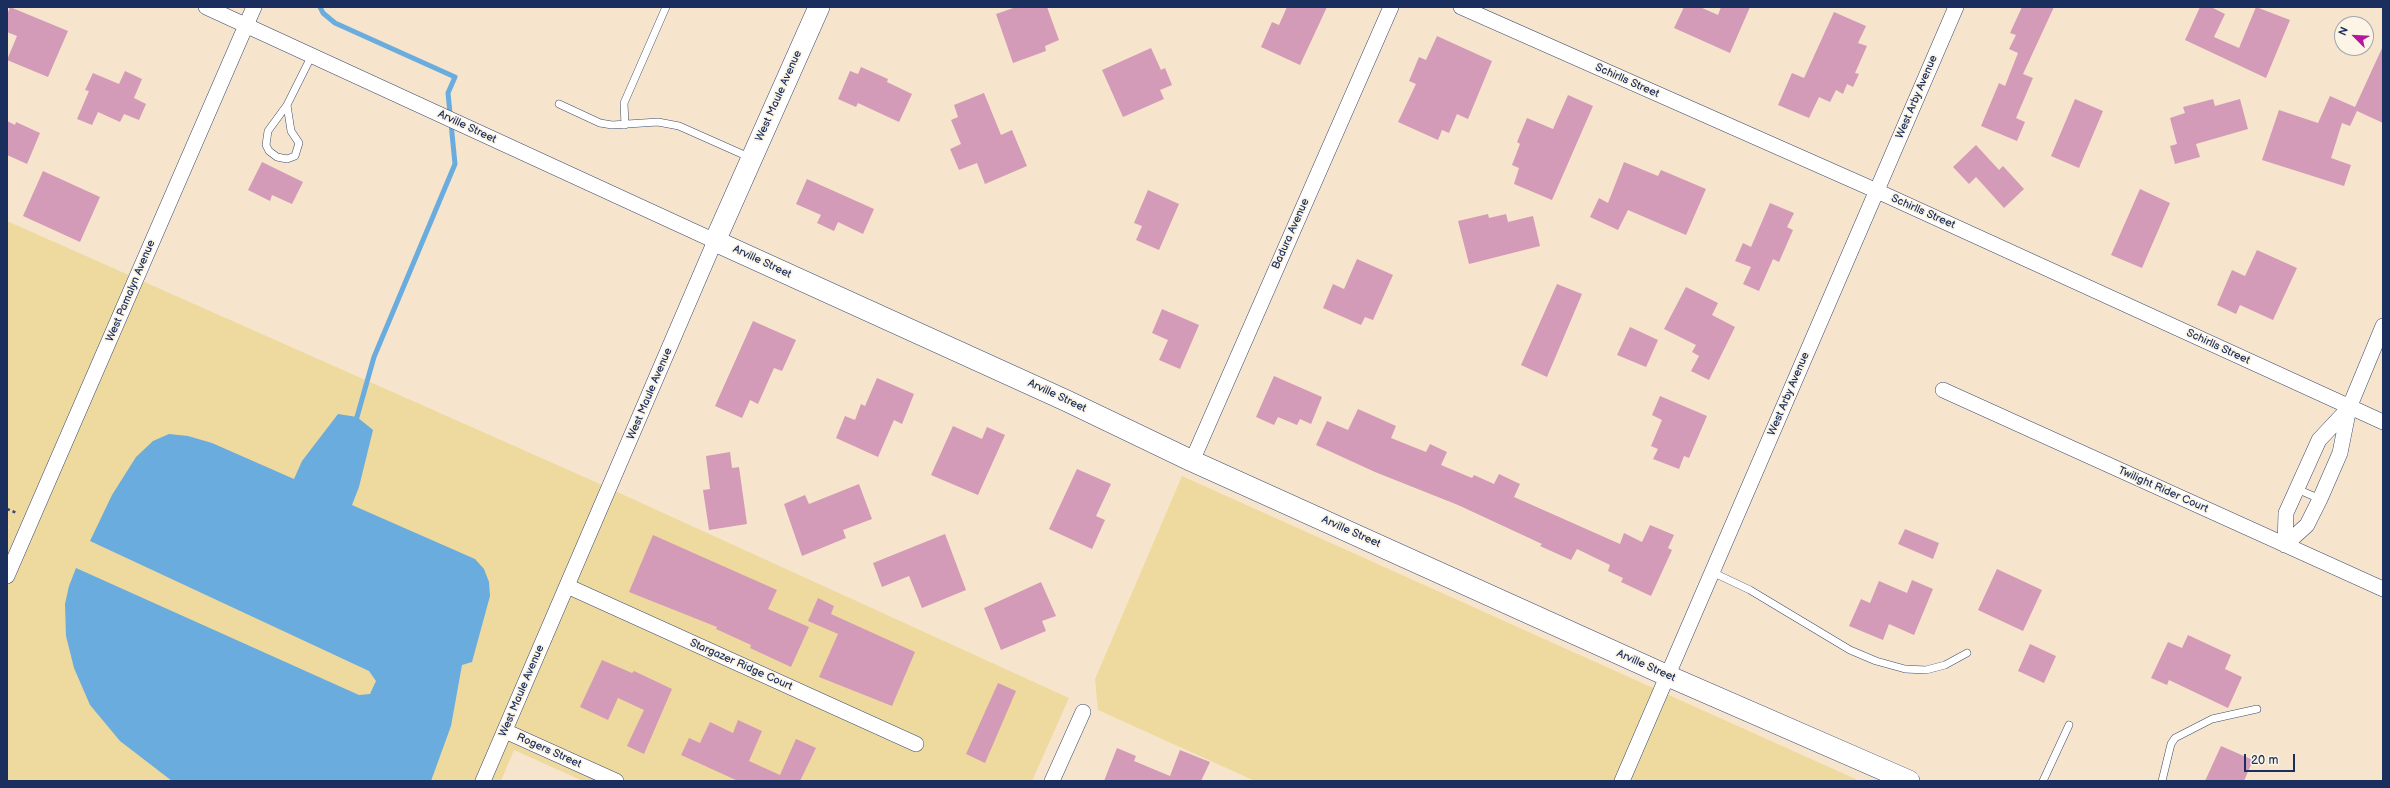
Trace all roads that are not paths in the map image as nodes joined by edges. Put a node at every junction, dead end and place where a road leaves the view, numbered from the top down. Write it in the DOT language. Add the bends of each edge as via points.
graph roads {
  1 [pos="206,7"];
  2 [pos="254,7"];
  3 [pos="666,7"];
  4 [pos="819,7"];
  5 [pos="1391,7"];
  6 [pos="1461,7"];
  7 [pos="1956,7"];
  8 [pos="246,24"];
  9 [pos="312,55"];
  10 [pos="558,104"];
  11 [pos="287,105"];
  12 [pos="625,125"];
  13 [pos="751,158"];
  14 [pos="1877,191"];
  15 [pos="715,241"];
  16 [pos="2383,326"];
  17 [pos="1943,390"];
  18 [pos="2350,408"];
  19 [pos="2383,422"];
  20 [pos="1192,460"];
  21 [pos="2297,489"];
  22 [pos="2320,499"];
  23 [pos="2285,545"];
  24 [pos="1712,572"];
  25 [pos="7,576"];
  26 [pos="567,586"];
  27 [pos="2383,589"];
  28 [pos="1967,652"];
  29 [pos="1668,676"];
  30 [pos="2257,709"];
  31 [pos="1083,712"];
  32 [pos="2069,725"];
  33 [pos="505,731"];
  34 [pos="916,744"];
  35 [pos="483,781"];
  36 [pos="616,781"];
  37 [pos="1052,781"];
  38 [pos="1622,781"];
  39 [pos="1909,781"];
  40 [pos="2043,781"];
  41 [pos="2162,781"];
  1 -- 8 [label="street, Arville Street"];
  2 -- 8 [label="street, West Pamalyn Avenue"];
  3 -- 12 [label="lane" via="624,103"];
  4 -- 13 [label="street, West Maule Avenue"];
  5 -- 20 [label="street, Badura Avenue"];
  6 -- 14 [label="street, Schirlls Street"];
  7 -- 14 [label="street, West Arby Avenue"];
  8 -- 9 [label="street, Arville Street"];
  8 -- 25 [label="street, West Pamalyn Avenue"];
  9 -- 11 [label="lane"];
  9 -- 15 [label="street, Arville Street"];
  10 -- 12 [label="lane" via="600,123"];
  11 -- 11 [label="lane" via="291,130 299,143 295,156 288,158 278,157 269,151 266,145 268,131"];
  12 -- 13 [label="lane" via="658,122 679,126"];
  13 -- 15 [label="street, West Maule Avenue"];
  14 -- 18 [label="street, Schirlls Street"];
  14 -- 24 [label="street, West Arby Avenue"];
  15 -- 20 [label="street, Arville Street"];
  15 -- 26 [label="street, West Maule Avenue"];
  16 -- 18 [label="street"];
  17 -- 23 [label="street, Twilight Rider Court"];
  18 -- 19 [label="street, Schirlls Street"];
  18 -- 21 [label="street" via="2319,440"];
  18 -- 22 [label="street" via="2340,453"];
  20 -- 29 [label="street, Arville Street"];
  21 -- 22 [label="lane"];
  21 -- 23 [label="street" via="2286,513"];
  22 -- 23 [label="street" via="2308,525"];
  23 -- 27 [label="street, Twilight Rider Court"];
  24 -- 28 [label="lane" via="1750,590 1850,650 1876,661 1906,670 1926,670 1945,665"];
  24 -- 29 [label="street, West Arby Avenue"];
  26 -- 33 [label="street, West Maule Avenue"];
  26 -- 34 [label="street, Stargazer Ridge Court"];
  29 -- 38 [label="street, West Arby Avenue"];
  29 -- 39 [label="street, Arville Street"];
  30 -- 41 [label="lane" via="2212,719 2175,738 2171,744"];
  31 -- 37 [label="street"];
  32 -- 40 [label="lane"];
  33 -- 35 [label="street, West Maule Avenue"];
  33 -- 36 [label="street, Rogers Street"];
}
